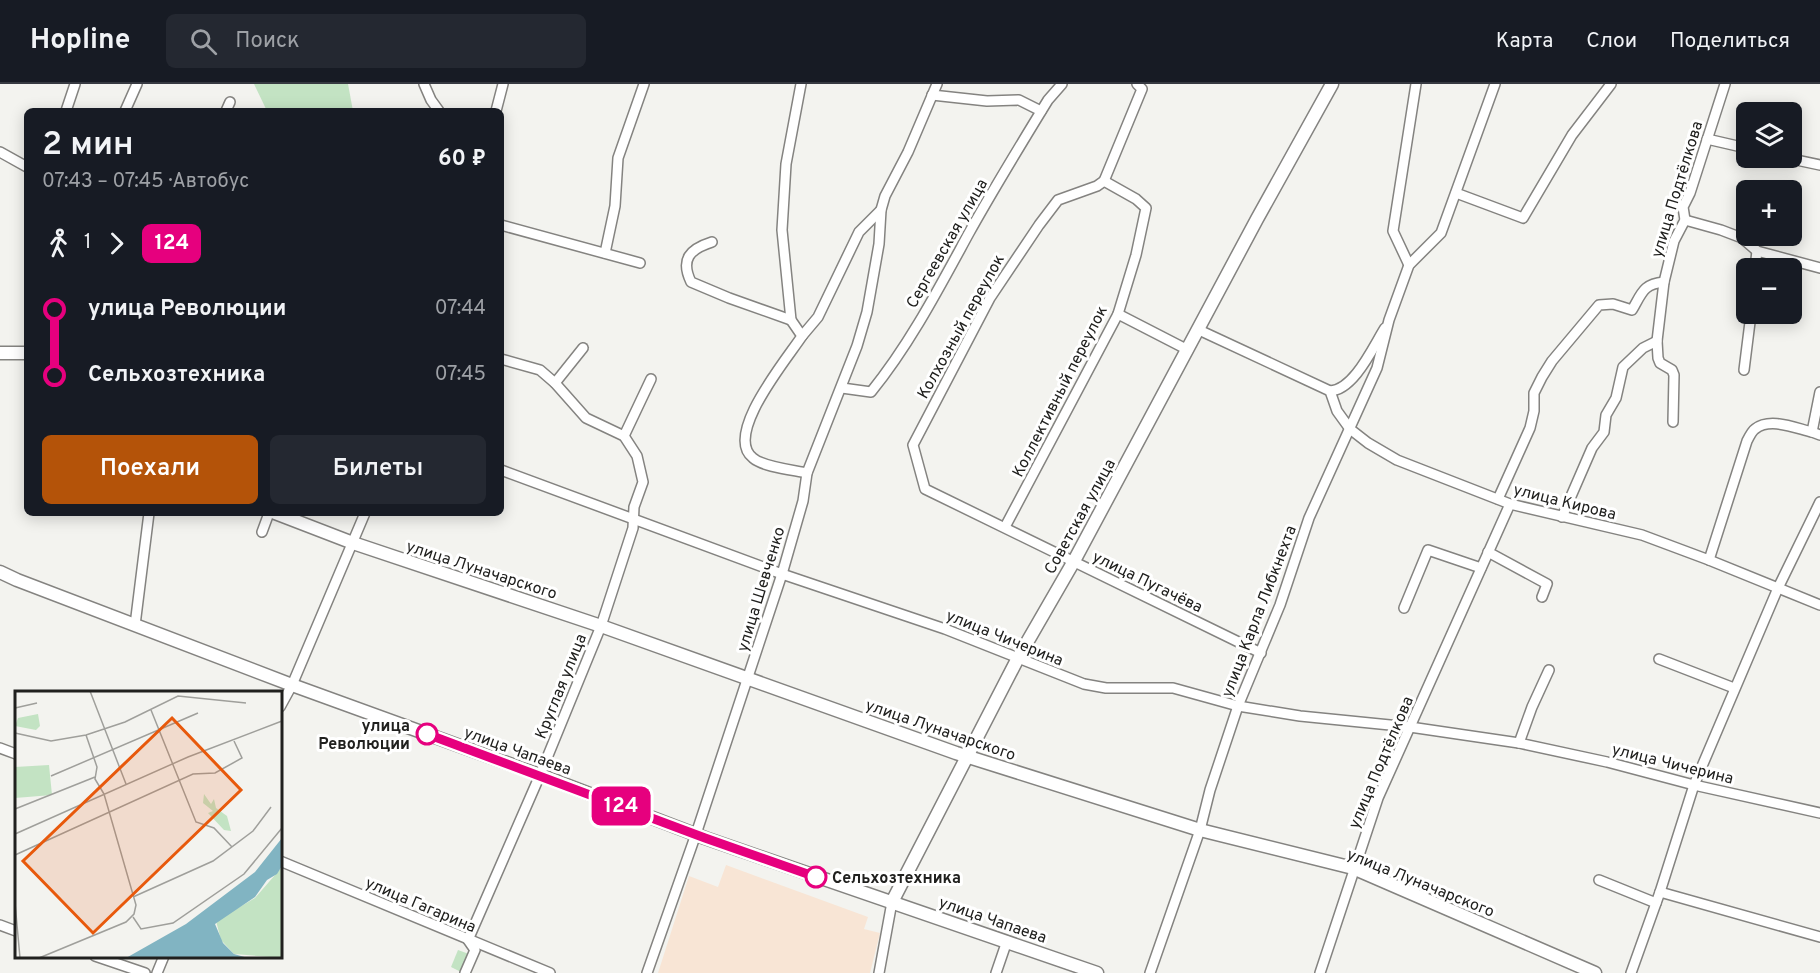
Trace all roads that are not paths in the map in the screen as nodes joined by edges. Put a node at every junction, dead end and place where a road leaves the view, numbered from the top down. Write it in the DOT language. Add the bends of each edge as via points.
graph roads {
  1 [pos="75,84"];
  2 [pos="137,84"];
  3 [pos="424,84"];
  4 [pos="503,84"];
  5 [pos="644,84"];
  6 [pos="801,84"];
  7 [pos="937,84"];
  8 [pos="1062,84"];
  9 [pos="1137,84"];
  10 [pos="1332,84"];
  11 [pos="1416,84"];
  12 [pos="1495,84"];
  13 [pos="1611,84"];
  14 [pos="1725,84"];
  15 [pos="932,95"];
  16 [pos="67,108"];
  17 [pos="126,108"];
  18 [pos="437,108"];
  19 [pos="497,108"];
  20 [pos="1041,111"];
  21 [pos="1707,139"];
  22 [pos="1736,146"];
  23 [pos="0,152"];
  24 [pos="1802,161"];
  25 [pos="24,165"];
  26 [pos="1820,165"];
  27 [pos="1104,181"];
  28 [pos="1456,193"];
  29 [pos="881,210"];
  30 [pos="1685,220"];
  31 [pos="504,226"];
  32 [pos="712,242"];
  33 [pos="1757,251"];
  34 [pos="605,253"];
  35 [pos="1756,258"];
  36 [pos="640,263"];
  37 [pos="1409,265"];
  38 [pos="1820,268"];
  39 [pos="1664,282"];
  40 [pos="1118,314"];
  41 [pos="791,320"];
  42 [pos="1389,320"];
  43 [pos="1750,324"];
  44 [pos="1199,330"];
  45 [pos="802,336"];
  46 [pos="1657,341"];
  47 [pos="583,348"];
  48 [pos="1188,350"];
  49 [pos="24,352"];
  50 [pos="0,353"];
  51 [pos="504,360"];
  52 [pos="1744,370"];
  53 [pos="651,380"];
  54 [pos="555,384"];
  55 [pos="842,388"];
  56 [pos="1330,391"];
  57 [pos="1820,392"];
  58 [pos="1673,422"];
  59 [pos="1350,429"];
  60 [pos="1816,434"];
  61 [pos="624,436"];
  62 [pos="504,471"];
  63 [pos="807,473"];
  64 [pos="925,489"];
  65 [pos="1498,499"];
  66 [pos="1820,502"];
  67 [pos="1510,504"];
  68 [pos="149,516"];
  69 [pos="268,516"];
  70 [pos="283,516"];
  71 [pos="364,516"];
  72 [pos="1562,517"];
  73 [pos="634,518"];
  74 [pos="1005,527"];
  75 [pos="262,531"];
  76 [pos="353,543"];
  77 [pos="1488,552"];
  78 [pos="1709,560"];
  79 [pos="1074,561"];
  80 [pos="1481,568"];
  81 [pos="0,572"];
  82 [pos="782,574"];
  83 [pos="1778,588"];
  84 [pos="1542,597"];
  85 [pos="1820,605"];
  86 [pos="1404,609"];
  87 [pos="135,626"];
  88 [pos="601,626"];
  89 [pos="1261,653"];
  90 [pos="1018,658"];
  91 [pos="1659,659"];
  92 [pos="1549,670"];
  93 [pos="747,680"];
  94 [pos="292,685"];
  95 [pos="1734,688"];
  96 [pos="282,703"];
  97 [pos="1238,706"];
  98 [pos="1410,727"];
  99 [pos="1519,743"];
  100 [pos="0,748"];
  101 [pos="15,754"];
  102 [pos="968,757"];
  103 [pos="540,775"];
  104 [pos="1694,785"];
  105 [pos="1820,813"];
  106 [pos="1200,830"];
  107 [pos="696,834"];
  108 [pos="282,862"];
  109 [pos="1353,868"];
  110 [pos="1599,880"];
  111 [pos="1660,892"];
  112 [pos="892,902"];
  113 [pos="1656,903"];
  114 [pos="0,925"];
  115 [pos="15,931"];
  116 [pos="1820,937"];
  117 [pos="468,940"];
  118 [pos="1007,941"];
  119 [pos="98,958"];
  120 [pos="164,958"];
  121 [pos="145,973"];
  122 [pos="157,973"];
  123 [pos="465,973"];
  124 [pos="550,973"];
  125 [pos="647,973"];
  126 [pos="879,973"];
  127 [pos="996,973"];
  128 [pos="1097,973"];
  129 [pos="1150,973"];
  130 [pos="1320,973"];
  131 [pos="1595,973"];
  132 [pos="1631,973"];
  1 -- 16 [label="street"];
  2 -- 17 [label="street"];
  3 -- 18 [label="street"];
  4 -- 19 [label="street"];
  5 -- 34 [label="street" via="618,158 615,206"];
  6 -- 41 [label="street" via="786,164 782,231"];
  7 -- 15 [label="street, улица Шевченко"];
  8 -- 20 [label="street, Сергеевская улица"];
  9 -- 27 [label="street" via="1142,89"];
  10 -- 44 [label="main road, Советская улица"];
  11 -- 37 [label="street" via="1393,231"];
  12 -- 28 [label="street, улица Карла Либкнехта"];
  13 -- 28 [label="street" via="1572,135 1523,218"];
  14 -- 21 [label="street, улица Подтёлкова"];
  15 -- 20 [label="street" via="1019,100"];
  15 -- 29 [label="street, улица Шевченко"];
  20 -- 55 [label="street, Сергеевская улица" via="888,371 871,392"];
  21 -- 22 [label="street"];
  21 -- 30 [label="street, улица Подтёлкова" via="1683,207"];
  23 -- 25 [label="street"];
  24 -- 26 [label="street"];
  27 -- 40 [label="street, Коллективный переулок" via="1146,208"];
  27 -- 64 [label="street, Колхозный переулок" via="1058,200 990,298 913,446"];
  28 -- 37 [label="street, улица Карла Либкнехта" via="1441,233"];
  29 -- 45 [label="street, улица Шевченко" via="859,232 818,317"];
  29 -- 55 [label="street, улица Шевченко" via="867,312"];
  30 -- 33 [label="street" via="1742,237"];
  30 -- 39 [label="street, улица Подтёлкова" via="1674,241"];
  31 -- 34 [label="street"];
  32 -- 41 [label="street" via="696,247 687,261 685,269 691,282"];
  33 -- 35 [label="street"];
  33 -- 38 [label="street"];
  34 -- 36 [label="street"];
  37 -- 42 [label="street, улица Карла Либкнехта"];
  39 -- 46 [label="street, улица Подтёлкова"];
  39 -- 65 [label="street" via="1645,288 1632,310 1599,305 1552,361 1534,393 1530,428"];
  40 -- 48 [label="street"];
  40 -- 74 [label="street, Коллективный переулок"];
  41 -- 45 [label="street"];
  42 -- 56 [label="street" via="1356,375 1338,391"];
  42 -- 59 [label="street, улица Карла Либкнехта" via="1377,368"];
  43 -- 52 [label="street"];
  44 -- 48 [label="main road, Советская улица"];
  44 -- 56 [label="street"];
  45 -- 63 [label="street, улица Шевченко" via="753,408 744,438 750,456 758,462"];
  46 -- 58 [label="street, улица Подтёлкова" via="1660,363 1674,375"];
  46 -- 72 [label="street" via="1643,348 1623,368 1604,432 1592,448"];
  47 -- 54 [label="street"];
  48 -- 79 [label="main road, Советская улица"];
  49 -- 50 [label="main road"];
  51 -- 54 [label="street" via="540,370"];
  53 -- 61 [label="street"];
  54 -- 61 [label="street" via="586,418"];
  55 -- 63 [label="street, улица Шевченко"];
  56 -- 59 [label="street, улица Кирова" via="1337,411"];
  57 -- 60 [label="street"];
  59 -- 65 [label="street, улица Кирова" via="1397,460"];
  59 -- 89 [label="street, улица Карла Либкнехта" via="1309,518"];
  60 -- 78 [label="street" via="1782,425 1767,424 1754,429"];
  61 -- 73 [label="street, Круглая улица" via="637,456 643,482"];
  62 -- 73 [label="street, улица Чичерина"];
  63 -- 82 [label="street, улица Шевченко"];
  64 -- 74 [label="street, улица Пугачёва"];
  65 -- 67 [label="street, улица Кирова"];
  66 -- 83 [label="street"];
  67 -- 72 [label="street, улица Кирова"];
  67 -- 77 [label="street, улица Подтёлкова"];
  68 -- 87 [label="street"];
  69 -- 75 [label="street"];
  70 -- 76 [label="main road, улица Луначарского"];
  71 -- 76 [label="street"];
  72 -- 78 [label="street, улица Кирова" via="1642,535"];
  73 -- 82 [label="street, улица Чичерина"];
  73 -- 88 [label="street, Круглая улица"];
  74 -- 79 [label="street, улица Пугачёва"];
  76 -- 88 [label="main road, улица Луначарского"];
  76 -- 94 [label="street"];
  77 -- 80 [label="street, улица Подтёлкова"];
  77 -- 84 [label="street" via="1547,584"];
  78 -- 83 [label="street, улица Кирова"];
  79 -- 89 [label="street, улица Пугачёва"];
  79 -- 90 [label="main road, Советская улица"];
  80 -- 86 [label="street" via="1428,550"];
  80 -- 98 [label="street, улица Подтёлкова"];
  81 -- 87 [label="main road, улица Чапаева"];
  82 -- 90 [label="street, улица Чичерина"];
  82 -- 93 [label="street, улица Шевченко"];
  83 -- 85 [label="street, улица Кирова"];
  83 -- 95 [label="street"];
  87 -- 94 [label="main road, улица Чапаева"];
  88 -- 93 [label="main road, улица Луначарского"];
  88 -- 103 [label="street, Круглая улица"];
  89 -- 97 [label="street, улица Карла Либкнехта"];
  90 -- 97 [label="street, улица Чичерина" via="1084,684 1106,688 1173,688"];
  90 -- 102 [label="main road, Советская улица"];
  91 -- 95 [label="street"];
  92 -- 99 [label="street"];
  93 -- 102 [label="main road, улица Луначарского"];
  93 -- 107 [label="street, улица Шевченко"];
  94 -- 96 [label="street"];
  94 -- 103 [label="main road, улица Чапаева"];
  95 -- 104 [label="street"];
  97 -- 98 [label="street, улица Чичерина"];
  97 -- 106 [label="street, улица Карла Либкнехта"];
  98 -- 99 [label="street, улица Чичерина"];
  98 -- 109 [label="street, улица Подтёлкова" via="1378,798"];
  99 -- 104 [label="street, улица Чичерина"];
  100 -- 101 [label="street"];
  102 -- 106 [label="main road, улица Луначарского"];
  102 -- 112 [label="main road, Советская улица"];
  103 -- 107 [label="main road, улица Чапаева"];
  103 -- 117 [label="street, Круглая улица"];
  104 -- 105 [label="street, улица Чичерина"];
  104 -- 111 [label="street"];
  106 -- 109 [label="main road, улица Луначарского"];
  106 -- 129 [label="street, улица Карла Либкнехта"];
  107 -- 112 [label="main road, улица Чапаева"];
  107 -- 125 [label="street, улица Шевченко"];
  108 -- 117 [label="street, улица Гагарина"];
  109 -- 130 [label="street, улица Подтёлкова"];
  109 -- 131 [label="main road, улица Луначарского"];
  110 -- 113 [label="street"];
  111 -- 113 [label="street"];
  111 -- 116 [label="street"];
  112 -- 118 [label="main road, улица Чапаева"];
  112 -- 126 [label="street, Советская улица"];
  113 -- 132 [label="street"];
  114 -- 115 [label="street"];
  117 -- 123 [label="street, Круглая улица" via="475,950"];
  117 -- 124 [label="street, улица Гагарина"];
  118 -- 127 [label="street"];
  118 -- 128 [label="main road, улица Чапаева"];
  119 -- 121 [label="street"];
  120 -- 122 [label="street"];
}
